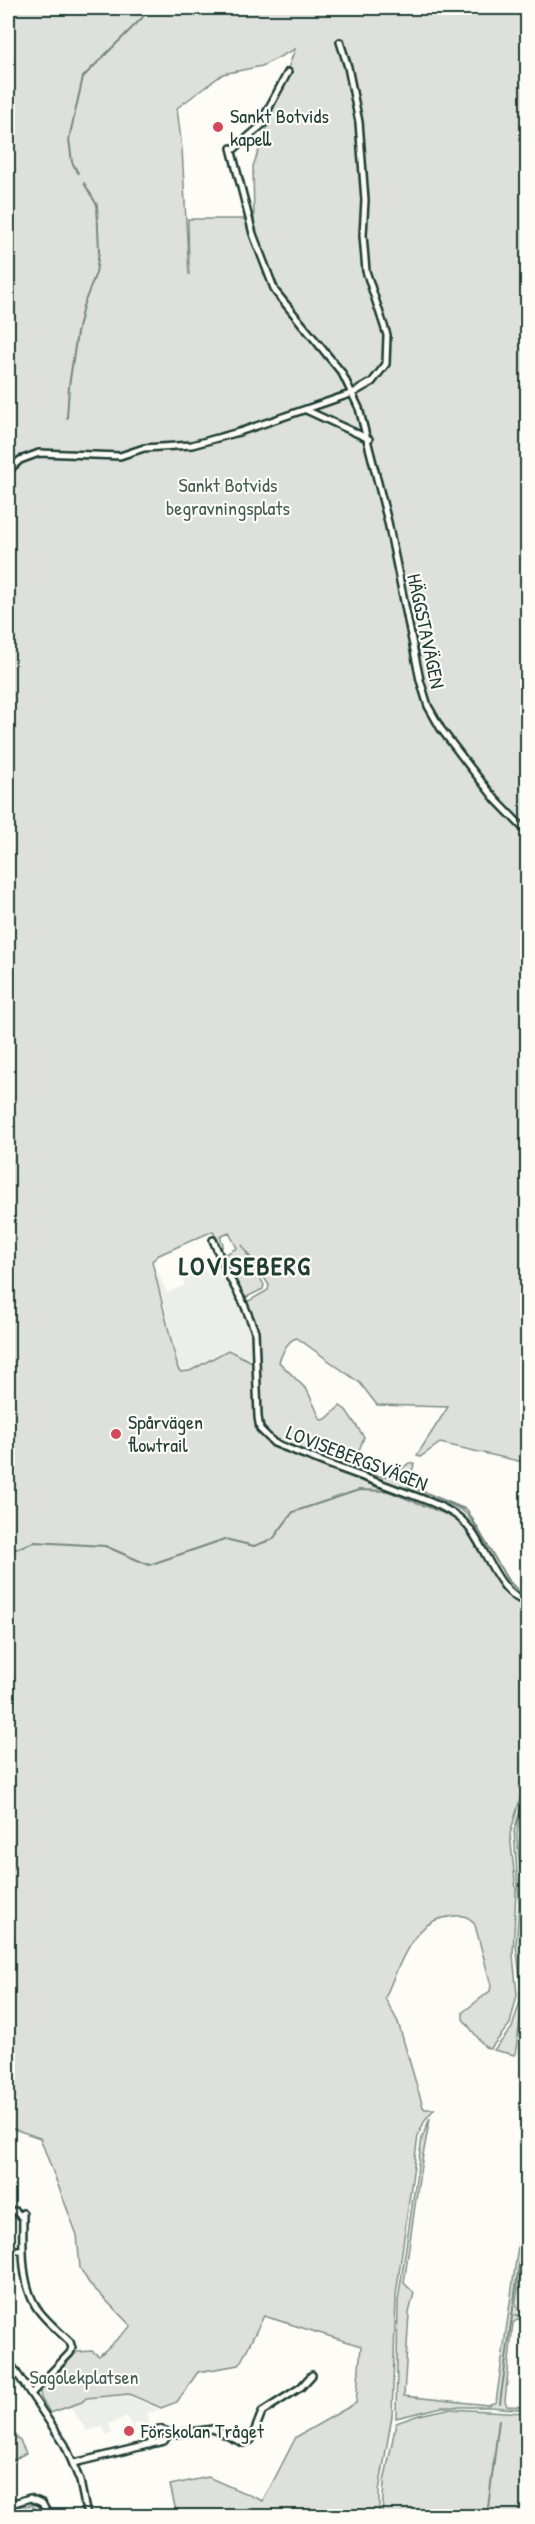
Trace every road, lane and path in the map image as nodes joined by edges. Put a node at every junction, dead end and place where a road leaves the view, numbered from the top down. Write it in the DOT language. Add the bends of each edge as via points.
graph roads {
  1 [pos="340,42"];
  2 [pos="288,72"];
  3 [pos="353,393"];
  4 [pos="306,410"];
  5 [pos="369,439"];
  6 [pos="8,471"];
  7 [pos="528,832"];
  8 [pos="213,1240"];
  9 [pos="528,1602"];
  10 [pos="15,2211"];
  11 [pos="8,2250"];
  12 [pos="23,2250"];
  13 [pos="8,2360"];
  14 [pos="312,2375"];
  15 [pos="31,2394"];
  16 [pos="168,2435"];
  17 [pos="149,2445"];
  18 [pos="74,2463"];
  19 [pos="8,2517"];
  20 [pos="49,2517"];
  21 [pos="87,2517"];
  1 -- 3 [label="street" via="359,122 366,271 387,335 386,364 372,382"];
  2 -- 3 [label="street, HÄGGSTAVÄGEN" via="263,124 232,149 253,234 275,291 342,372"];
  3 -- 4 [label="street"];
  3 -- 5 [label="street, HÄGGSTAVÄGEN"];
  4 -- 5 [label="street"];
  4 -- 6 [label="street" via="192,445 156,445 120,456 29,455"];
  5 -- 7 [label="street, HÄGGSTAVÄGEN" via="428,706 457,751"];
  8 -- 9 [label="street, LOVISEBERGSVÄGEN" via="255,1331 258,1417 263,1434 288,1449 456,1515 514,1597"];
  10 -- 12 [label="street" via="23,2216"];
  11 -- 12 [label="street"];
  12 -- 15 [label="street" via="34,2304 72,2348"];
  13 -- 15 [label="street"];
  14 -- 16 [label="street" via="301,2387 262,2412 247,2442 213,2429"];
  15 -- 18 [label="street"];
  16 -- 17 [label="street" via="164,2441"];
  16 -- 17 [label="street" via="159,2429"];
  17 -- 18 [label="street"];
  18 -- 21 [label="street"];
  19 -- 20 [label="street" via="14,2503 30,2498 42,2503"];
}
